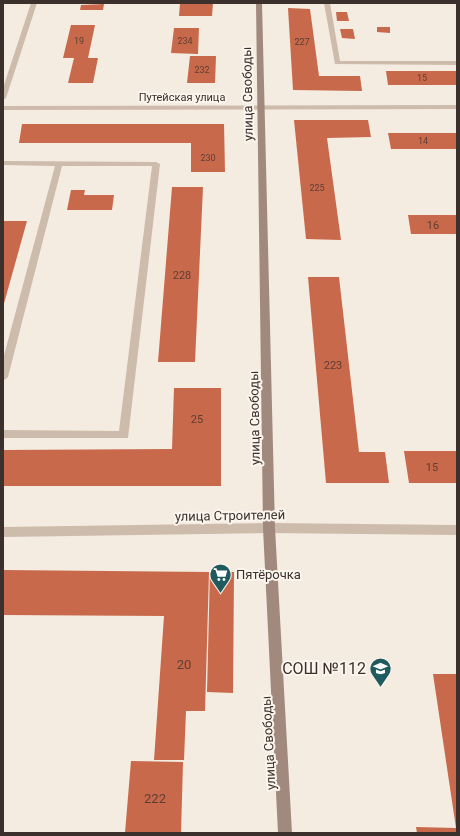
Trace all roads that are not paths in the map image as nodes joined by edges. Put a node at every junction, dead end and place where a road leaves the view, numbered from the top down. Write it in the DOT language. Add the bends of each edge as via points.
graph roads {
  1 [pos="34,3"];
  2 [pos="259,3"];
  3 [pos="327,3"];
  4 [pos="457,63"];
  5 [pos="3,98"];
  6 [pos="457,107"];
  7 [pos="3,108"];
  8 [pos="260,109"];
  9 [pos="3,163"];
  10 [pos="59,163"];
  11 [pos="3,377"];
  12 [pos="3,434"];
  13 [pos="269,528"];
  14 [pos="457,530"];
  15 [pos="3,532"];
  16 [pos="285,833"];
  1 -- 5 [label="street"];
  2 -- 8 [label="street, улица Свободы"];
  3 -- 4 [label="street" via="337,63"];
  6 -- 8 [label="street, Путейская улица"];
  7 -- 8 [label="street, Путейская улица"];
  8 -- 13 [label="street, улица Свободы"];
  9 -- 10 [label="street"];
  10 -- 11 [label="street"];
  10 -- 12 [label="street" via="156,164 124,435"];
  13 -- 14 [label="street, улица Строителей"];
  13 -- 15 [label="street, улица Строителей"];
  13 -- 16 [label="street, улица Свободы"];
}
